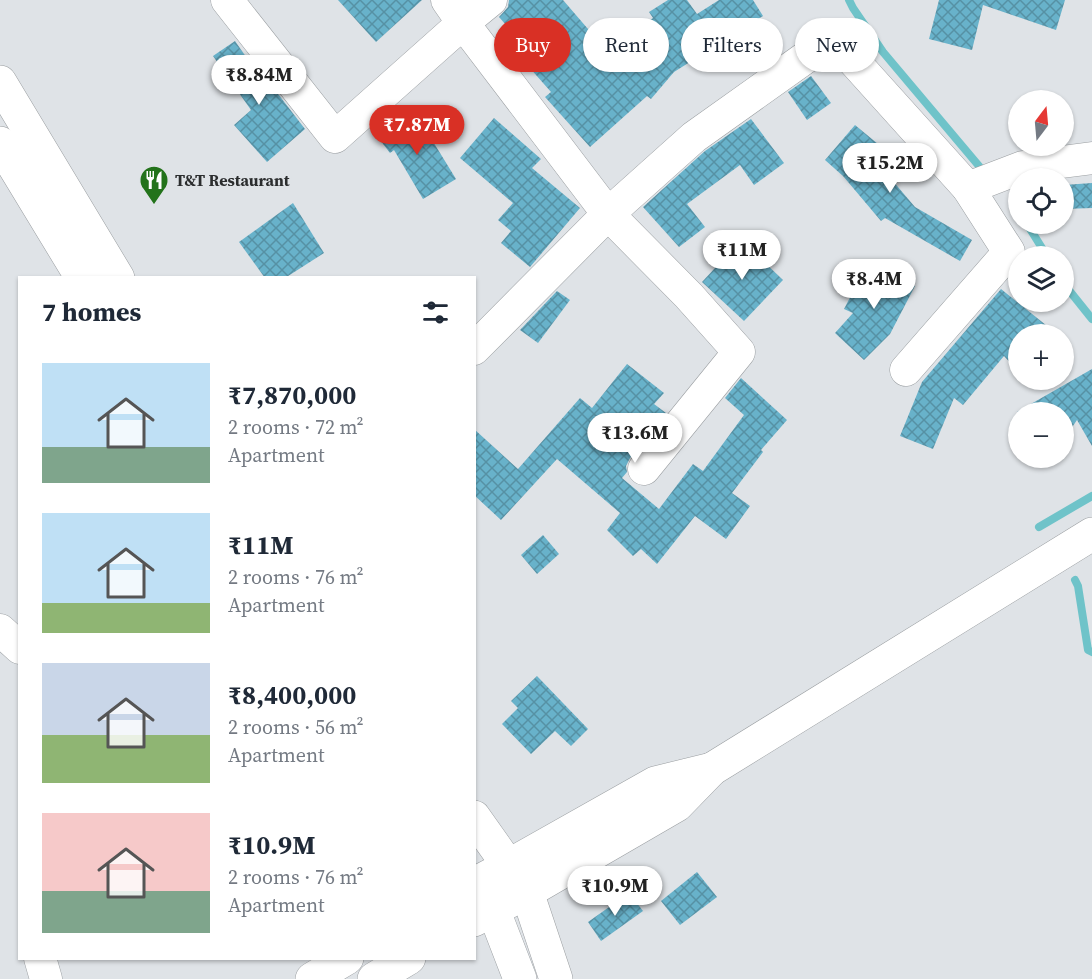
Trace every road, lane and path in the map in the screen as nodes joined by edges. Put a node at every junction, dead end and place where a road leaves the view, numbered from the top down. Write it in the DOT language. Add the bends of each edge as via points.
graph roads {
  1 [pos="227,0"];
  2 [pos="491,0"];
  3 [pos="455,12"];
  4 [pos="0,82"];
  5 [pos="0,143"];
  6 [pos="1092,158"];
  7 [pos="968,188"];
  8 [pos="608,214"];
  9 [pos="81,276"];
  10 [pos="117,276"];
  11 [pos="476,347"];
  12 [pos="906,370"];
  13 [pos="644,469"];
  14 [pos="1092,534"];
  15 [pos="0,630"];
  16 [pos="18,646"];
  17 [pos="476,820"];
  18 [pos="518,879"];
  19 [pos="479,900"];
  20 [pos="41,960"];
  21 [pos="406,960"];
  22 [pos="46,979"];
  23 [pos="374,979"];
  24 [pos="520,979"];
  25 [pos="556,979"];
  1 -- 3 [label="street" via="335,137"];
  2 -- 3 [label="street"];
  3 -- 8 [label="street"];
  4 -- 10 [label="main road"];
  5 -- 9 [label="main road"];
  6 -- 7 [label="street" via="1023,167"];
  7 -- 8 [label="street" via="834,38 693,137"];
  7 -- 12 [label="street" via="1010,252"];
  8 -- 11 [label="street"];
  8 -- 13 [label="street" via="739,352"];
  14 -- 18 [label="main road" via="712,769 655,783"];
  15 -- 16 [label="street"];
  17 -- 18 [label="main road"];
  18 -- 19 [label="main road"];
  18 -- 25 [label="main road"];
  19 -- 24 [label="main road"];
  20 -- 22 [label="street"];
  21 -- 23 [label="main road"];
}
